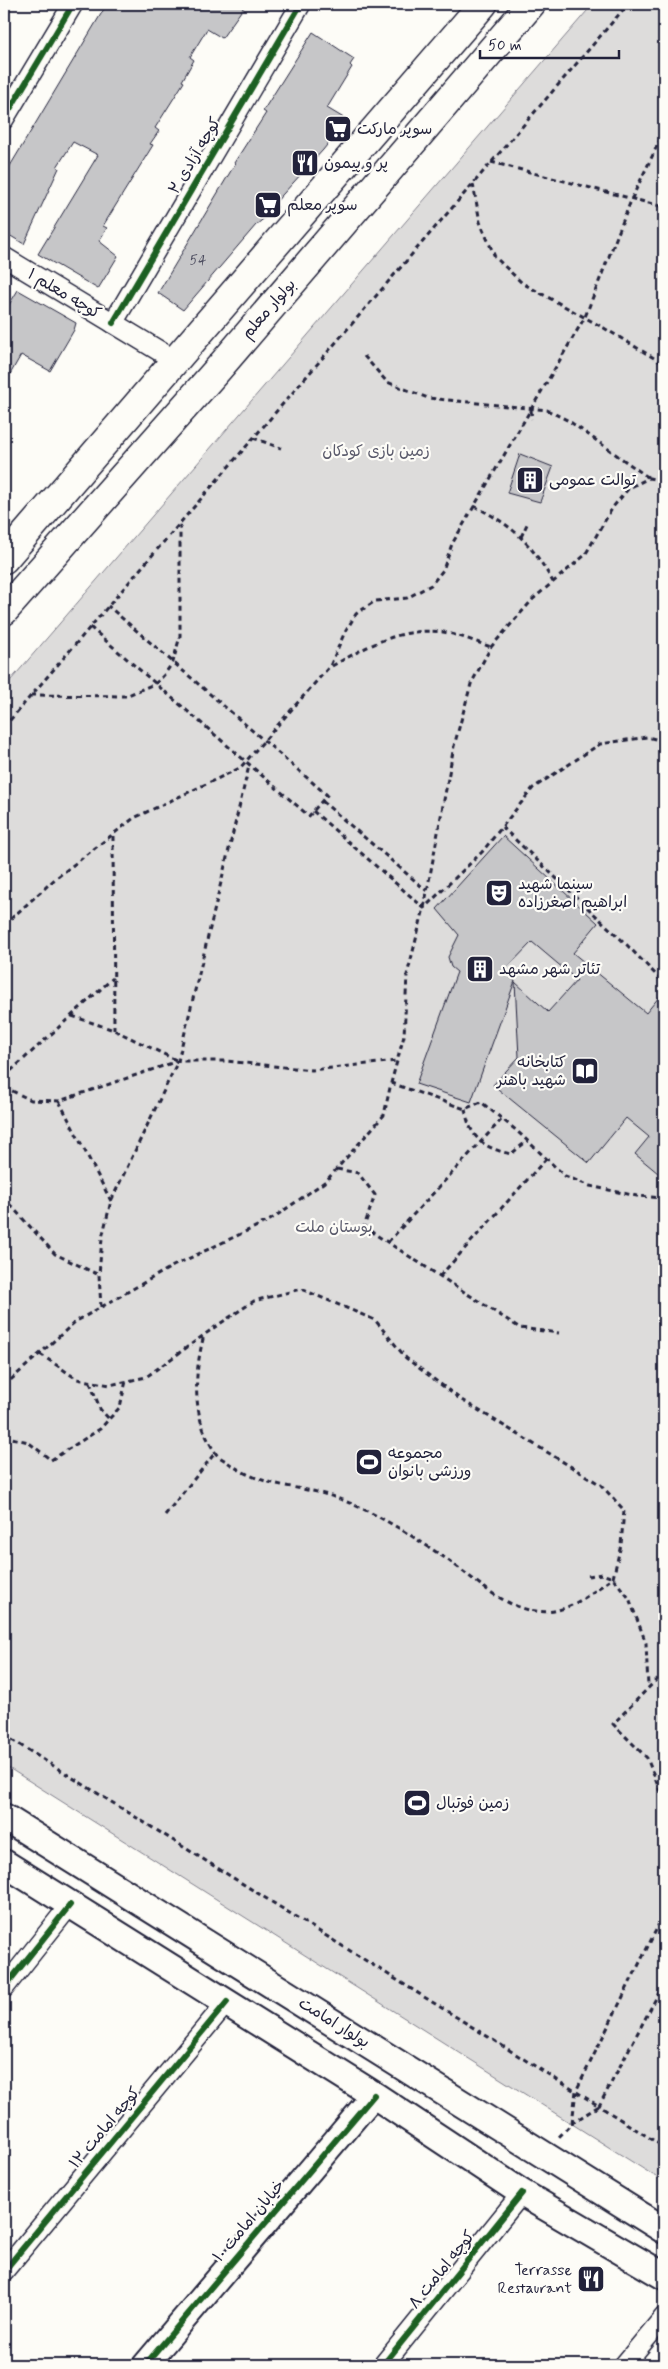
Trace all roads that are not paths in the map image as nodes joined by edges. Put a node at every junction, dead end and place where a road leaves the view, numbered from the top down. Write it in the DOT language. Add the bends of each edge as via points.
graph roads {
  1 [pos="74,4"];
  2 [pos="301,4"];
  3 [pos="483,4"];
  4 [pos="531,4"];
  5 [pos="4,119"];
  6 [pos="4,257"];
  7 [pos="113,323"];
  8 [pos="176,361"];
  9 [pos="4,559"];
  10 [pos="4,610"];
  11 [pos="4,1817"];
  12 [pos="4,1863"];
  13 [pos="70,1905"];
  14 [pos="4,1988"];
  15 [pos="227,2002"];
  16 [pos="374,2095"];
  17 [pos="522,2193"];
  18 [pos="664,2230"];
  19 [pos="4,2272"];
  20 [pos="664,2276"];
  21 [pos="664,2316"];
  22 [pos="144,2365"];
  23 [pos="382,2365"];
  24 [pos="624,2365"];
  1 -- 5 [label="street"];
  2 -- 7 [label="street, کوچه آزادی ۲"];
  3 -- 8 [label="main road"];
  4 -- 10 [label="main road, بولوار معلم" via="219,368"];
  6 -- 7 [label="street, کوچه معلم ۱"];
  7 -- 8 [label="street, کوچه معلم ۱"];
  8 -- 9 [label="main road"];
  11 -- 18 [label="main road, بولوار امامت"];
  12 -- 13 [label="main road"];
  13 -- 14 [label="street"];
  13 -- 15 [label="main road"];
  15 -- 16 [label="main road"];
  15 -- 19 [label="street, کوچه امامت ۱۲"];
  16 -- 17 [label="main road"];
  16 -- 22 [label="street, خیابان امامت ۱۰"];
  17 -- 20 [label="main road"];
  17 -- 23 [label="street, کوچه امامت ۸"];
  21 -- 24 [label="street"];
}
